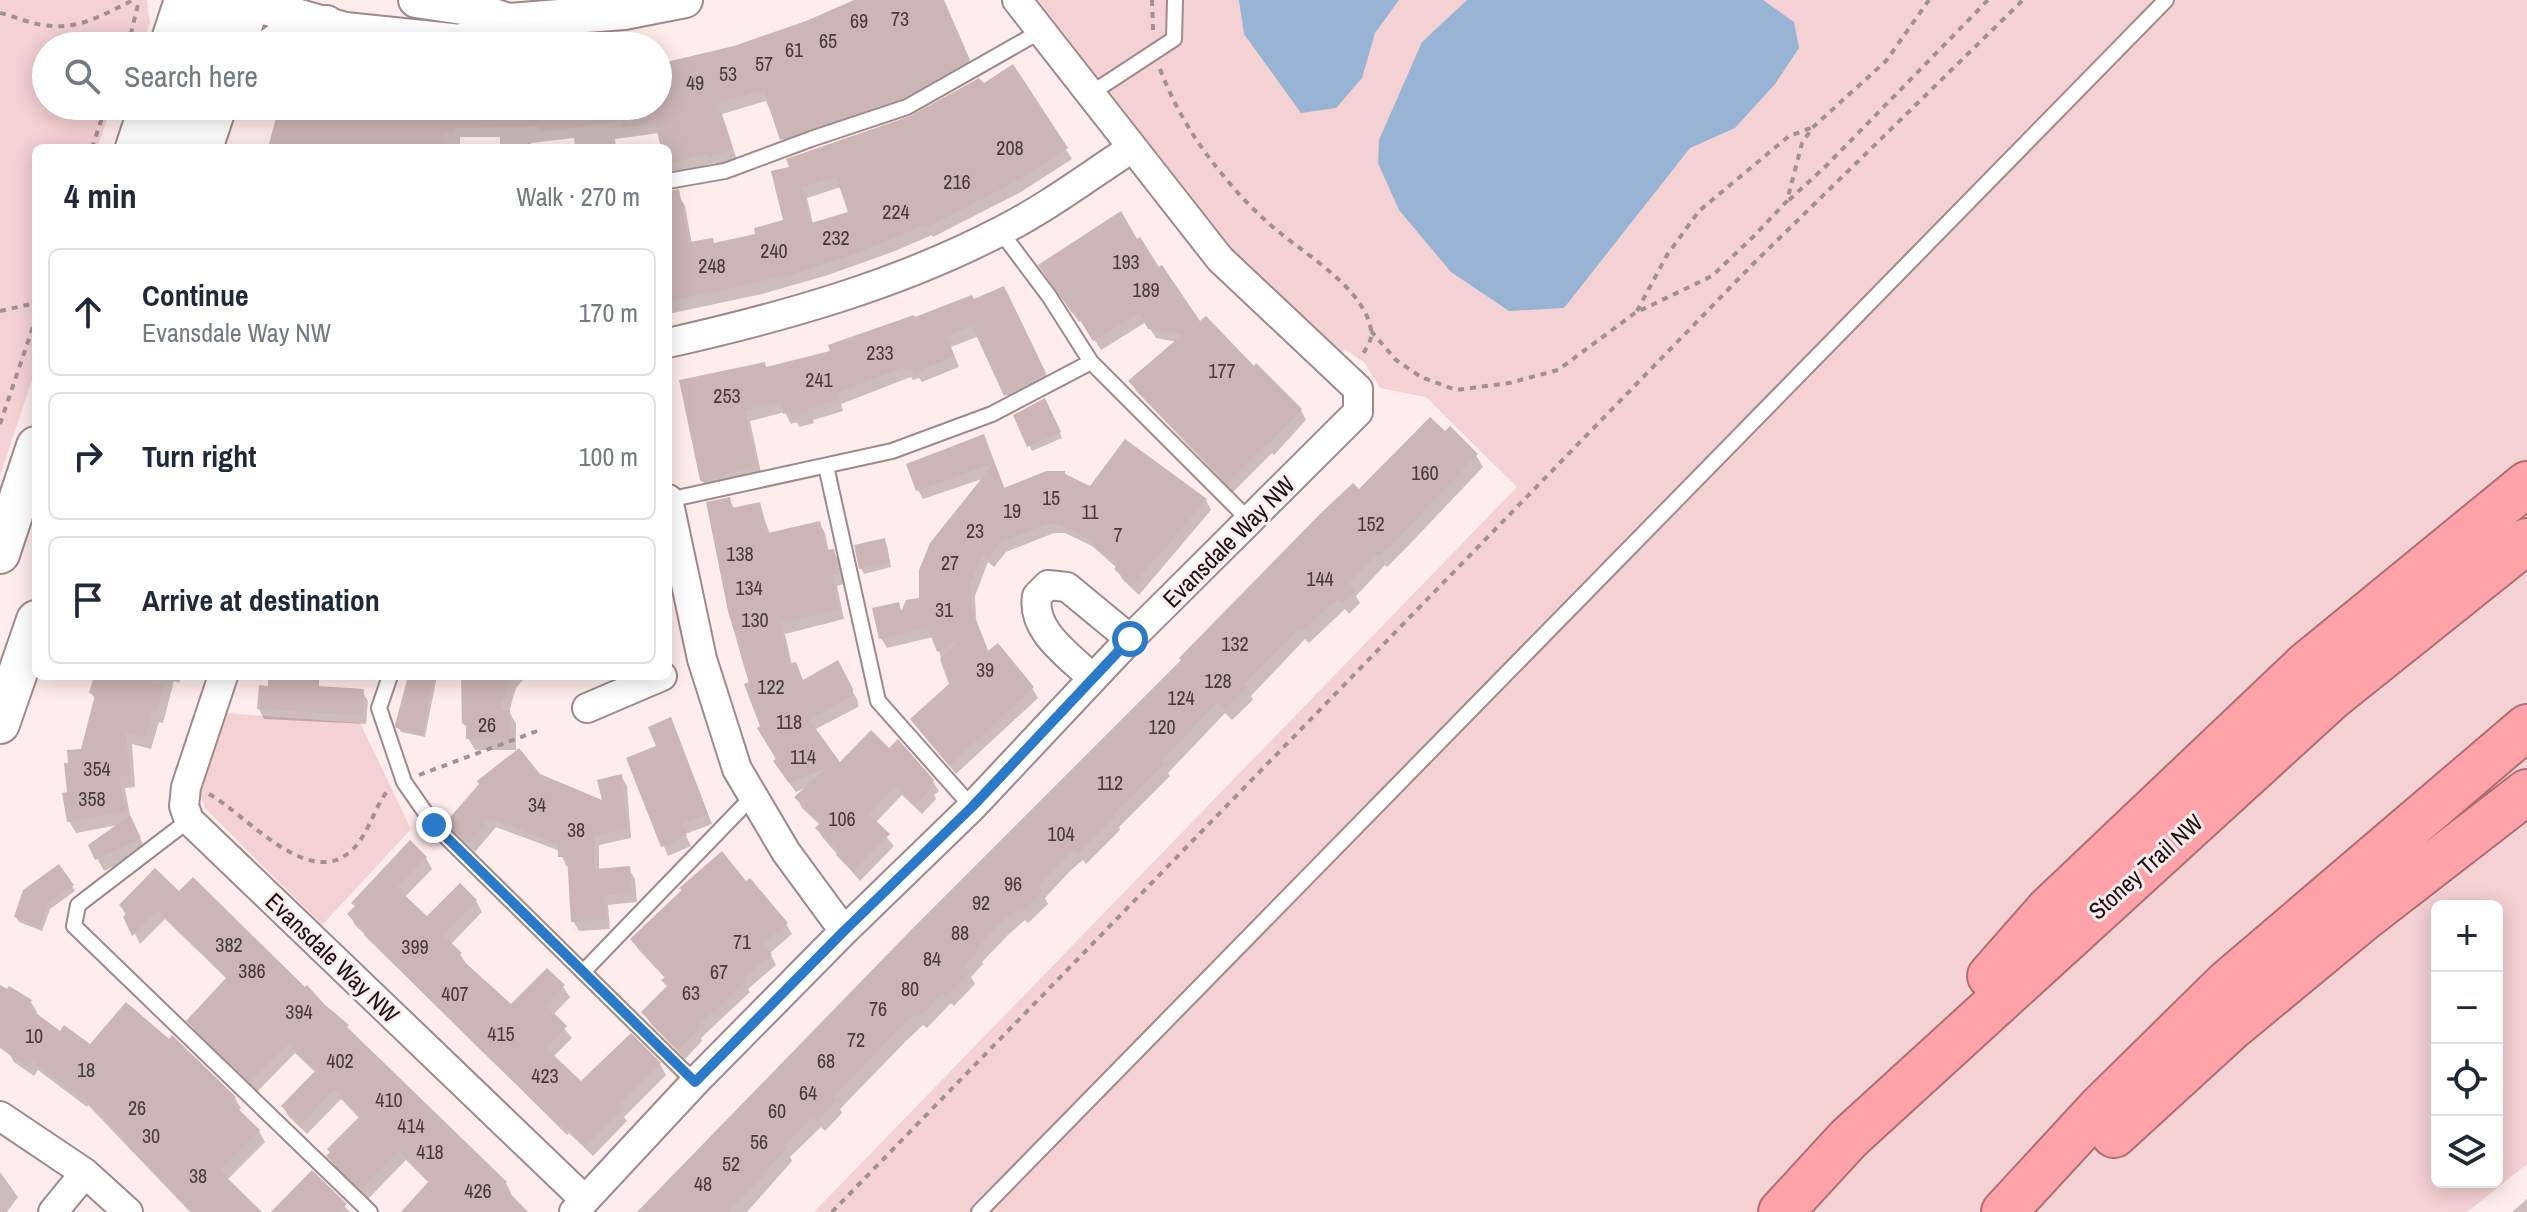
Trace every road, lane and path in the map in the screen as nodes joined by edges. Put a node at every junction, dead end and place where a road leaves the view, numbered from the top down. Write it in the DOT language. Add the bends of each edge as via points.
graph roads {
  1 [pos="133,0"];
  2 [pos="139,0"];
  3 [pos="184,0"];
  4 [pos="211,0"];
  5 [pos="685,0"];
  6 [pos="1017,0"];
  7 [pos="1152,0"];
  8 [pos="1175,0"];
  9 [pos="1929,0"];
  10 [pos="1988,0"];
  11 [pos="2023,0"];
  12 [pos="2166,0"];
  13 [pos="247,1"];
  14 [pos="438,1"];
  15 [pos="0,13"];
  16 [pos="508,21"];
  17 [pos="326,25"];
  18 [pos="1041,31"];
  19 [pos="131,32"];
  20 [pos="174,32"];
  21 [pos="203,32"];
  22 [pos="239,32"];
  23 [pos="293,32"];
  24 [pos="364,32"];
  25 [pos="483,32"];
  26 [pos="1154,52"];
  27 [pos="1090,94"];
  28 [pos="101,120"];
  29 [pos="144,120"];
  30 [pos="207,120"];
  31 [pos="1812,128"];
  32 [pos="93,144"];
  33 [pos="136,144"];
  34 [pos="179,144"];
  35 [pos="1132,148"];
  36 [pos="672,180"];
  37 [pos="1787,201"];
  38 [pos="1001,232"];
  39 [pos="32,304"];
  40 [pos="0,311"];
  41 [pos="1635,313"];
  42 [pos="32,330"];
  43 [pos="1371,331"];
  44 [pos="672,342"];
  45 [pos="1358,361"];
  46 [pos="1091,362"];
  47 [pos="0,424"];
  48 [pos="32,458"];
  49 [pos="826,466"];
  50 [pos="2527,484"];
  51 [pos="672,498"];
  52 [pos="672,518"];
  53 [pos="1251,522"];
  54 [pos="2527,541"];
  55 [pos="0,554"];
  56 [pos="32,632"];
  57 [pos="1130,639"];
  58 [pos="702,659"];
  59 [pos="672,672"];
  60 [pos="1092,678"];
  61 [pos="222,680"];
  62 [pos="389,680"];
  63 [pos="653,680"];
  64 [pos="587,708"];
  65 [pos="0,724"];
  66 [pos="2527,727"];
  67 [pos="537,731"];
  68 [pos="421,774"];
  69 [pos="390,788"];
  70 [pos="2527,792"];
  71 [pos="209,794"];
  72 [pos="753,796"];
  73 [pos="972,807"];
  74 [pos="189,820"];
  75 [pos="844,931"];
  76 [pos="583,972"];
  77 [pos="695,1082"];
  78 [pos="0,1116"];
  79 [pos="1849,1138"];
  80 [pos="85,1173"];
  81 [pos="579,1206"];
  82 [pos="53,1212"];
  83 [pos="128,1212"];
  84 [pos="370,1212"];
  85 [pos="832,1212"];
  86 [pos="979,1212"];
  87 [pos="1781,1212"];
  88 [pos="2004,1212"];
  89 [pos="2035,1212"];
  1 -- 15 [label="path" via="88,23 64,27"];
  2 -- 19 [label="path"];
  3 -- 20 [label="main road"];
  4 -- 21 [label="main road"];
  5 -- 16 [label="street" via="624,12"];
  6 -- 18 [label="street, Evansdale Way NW"];
  7 -- 26 [label="path"];
  8 -- 26 [label="lane" via="1174,39"];
  9 -- 31 [label="path" via="1886,61"];
  10 -- 37 [label="path"];
  11 -- 85 [label="path" via="1753,264"];
  12 -- 86 [label="lane"];
  13 -- 17 [label="street"];
  13 -- 22 [label="main road"];
  14 -- 16 [label="street"];
  16 -- 25 [label="street"];
  17 -- 23 [label="main road"];
  17 -- 24 [label="street"];
  18 -- 27 [label="street, Evansdale Way NW"];
  18 -- 36 [label="lane" via="907,107 725,171"];
  26 -- 27 [label="lane"];
  26 -- 43 [label="path" via="1190,133 1266,222 1350,292"];
  27 -- 35 [label="street, Evansdale Way NW"];
  28 -- 32 [label="path"];
  29 -- 33 [label="main road"];
  30 -- 34 [label="main road"];
  31 -- 37 [label="path" via="1802,143"];
  31 -- 41 [label="path" via="1789,136 1699,211"];
  35 -- 38 [label="street"];
  35 -- 53 [label="street, Evansdale Way NW" via="1220,259 1358,389 1358,412"];
  37 -- 41 [label="path" via="1712,276"];
  38 -- 44 [label="street" via="900,277 758,323"];
  38 -- 46 [label="lane"];
  39 -- 40 [label="path"];
  41 -- 43 [label="path" via="1558,370 1456,390 1421,377 1396,360"];
  42 -- 47 [label="path"];
  43 -- 45 [label="path"];
  46 -- 49 [label="lane" via="992,414 892,451"];
  46 -- 53 [label="lane"];
  48 -- 55 [label="main road"];
  49 -- 51 [label="lane"];
  49 -- 73 [label="lane" via="878,701"];
  50 -- 79 [label="highway" via="2307,664 2048,910"];
  52 -- 58 [label="street"];
  53 -- 57 [label="street, Evansdale Way NW"];
  54 -- 79 [label="highway, Stoney Trail NW" via="2332,697"];
  56 -- 65 [label="main road"];
  57 -- 60 [label="street, Evansdale Way NW"];
  57 -- 60 [label="street" via="1067,587 1048,585 1037,596 1037,619 1047,634"];
  58 -- 59 [label="street"];
  58 -- 72 [label="street" via="737,769"];
  60 -- 73 [label="street, Evansdale Way NW"];
  61 -- 74 [label="street" via="186,787"];
  62 -- 76 [label="lane" via="379,708 404,782 434,825"];
  63 -- 64 [label="street"];
  66 -- 88 [label="highway" via="2227,983"];
  67 -- 68 [label="path"];
  69 -- 71 [label="path" via="352,851 316,861 289,853"];
  70 -- 89 [label="highway" via="2231,1028"];
  72 -- 75 [label="street"];
  72 -- 76 [label="lane"];
  73 -- 75 [label="street, Evansdale Way NW"];
  74 -- 81 [label="street, Evansdale Way NW"];
  74 -- 84 [label="lane" via="78,905 74,926"];
  75 -- 77 [label="street, Evansdale Way NW"];
  76 -- 77 [label="lane"];
  77 -- 81 [label="street, Evansdale Way NW"];
  78 -- 80 [label="street"];
  79 -- 87 [label="highway, Stoney Trail NW"];
  80 -- 82 [label="street"];
  80 -- 83 [label="street"];
}
